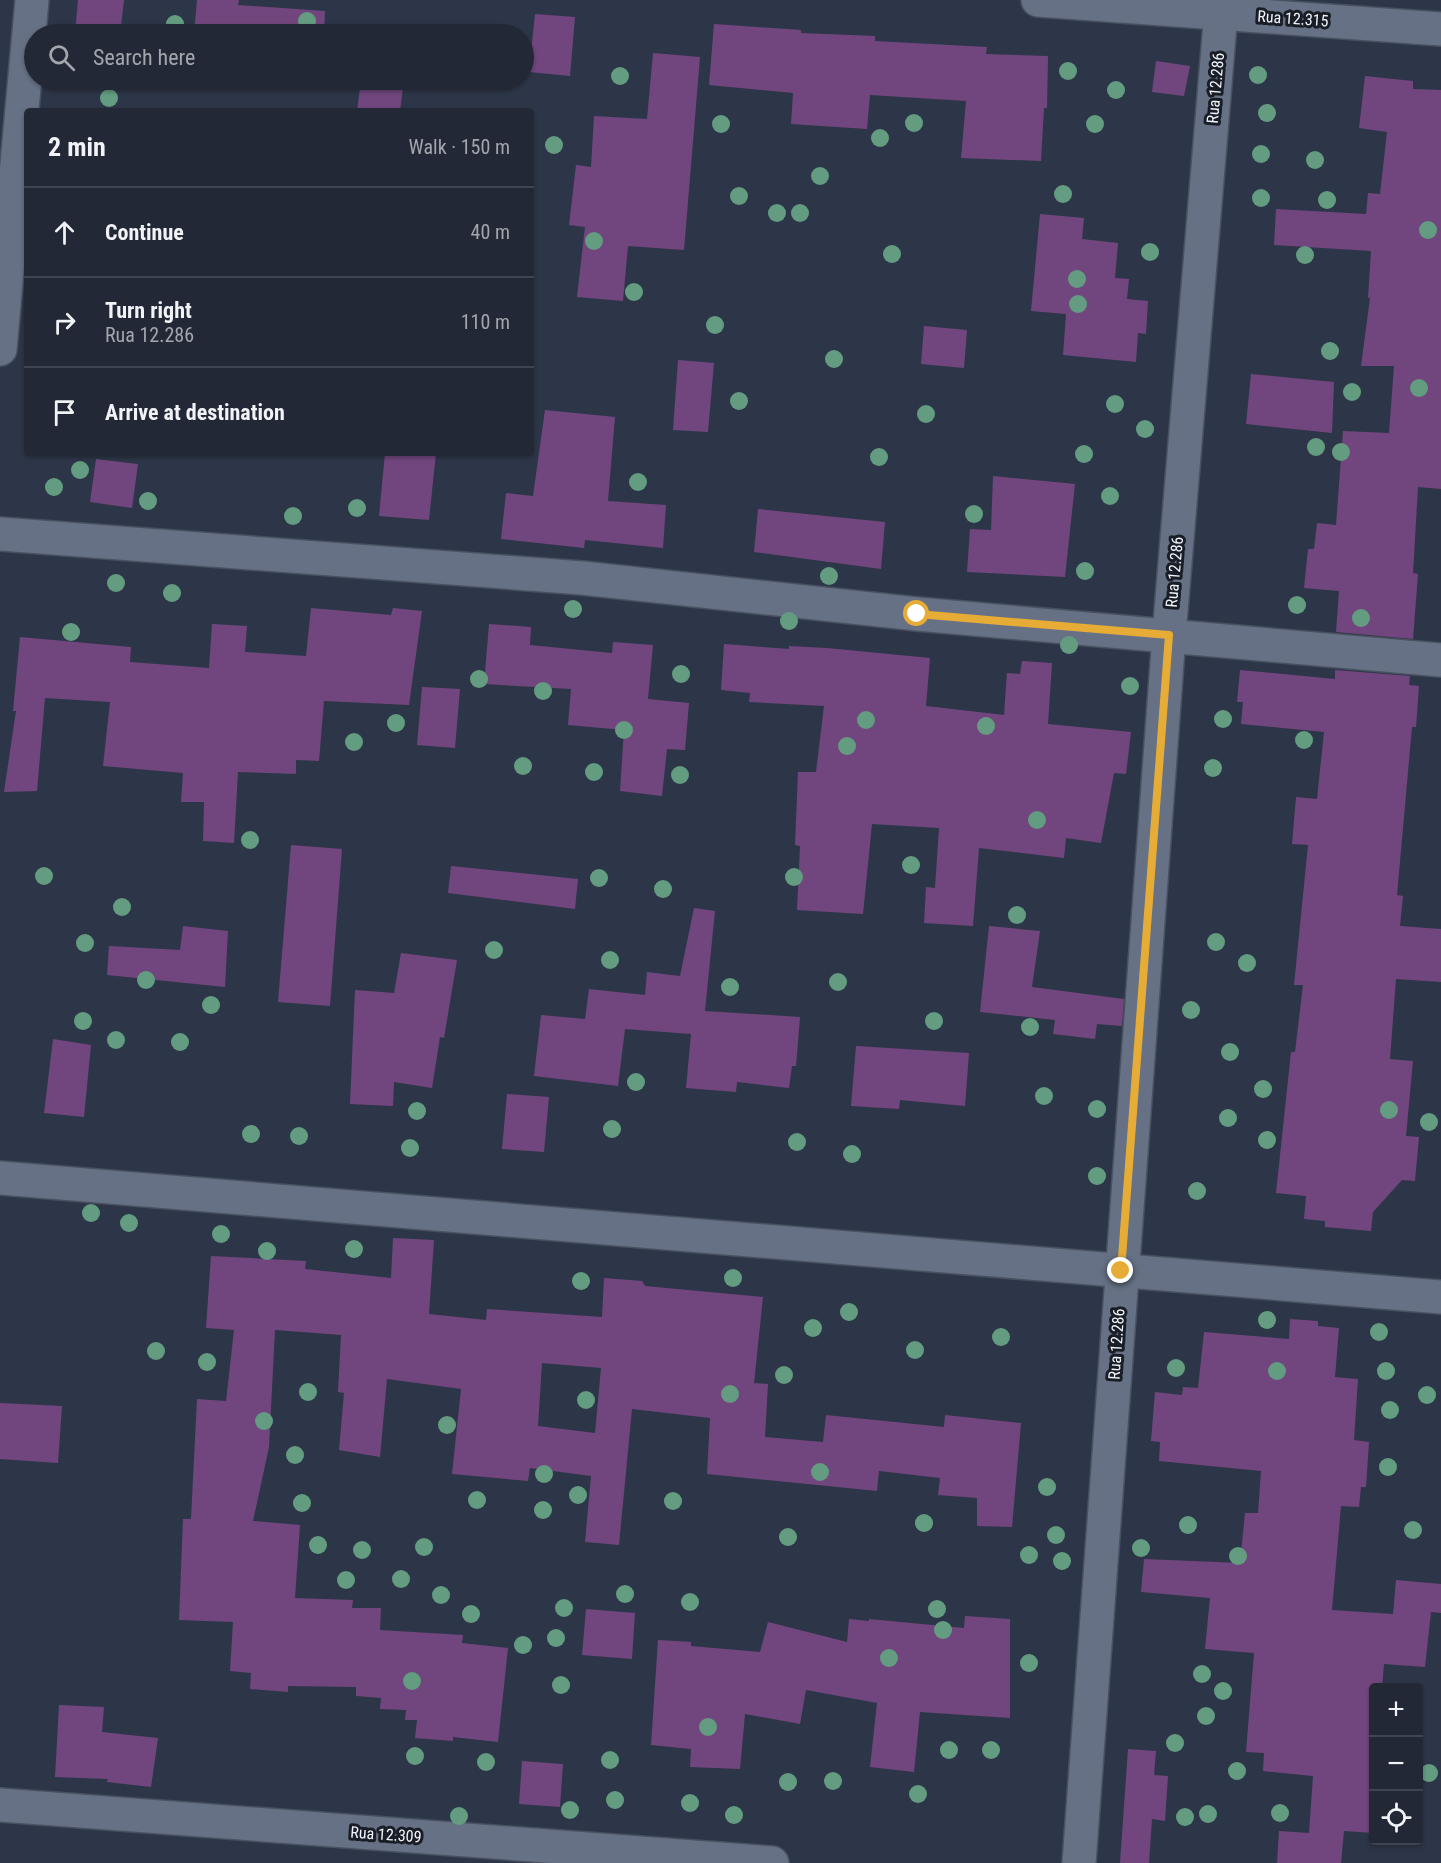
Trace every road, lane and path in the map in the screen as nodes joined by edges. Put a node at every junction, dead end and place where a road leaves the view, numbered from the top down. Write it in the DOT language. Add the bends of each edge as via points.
graph roads {
  1 [pos="32,0"];
  2 [pos="1038,0"];
  3 [pos="1221,7"];
  4 [pos="30,24"];
  5 [pos="1441,29"];
  6 [pos="24,87"];
  7 [pos="0,349"];
  8 [pos="0,534"];
  9 [pos="1169,635"];
  10 [pos="1441,660"];
  11 [pos="0,1178"];
  12 [pos="1121,1271"];
  13 [pos="1441,1297"];
  14 [pos="0,1805"];
  15 [pos="772,1863"];
  16 [pos="1079,1863"];
  1 -- 4 [label="street"];
  2 -- 3 [label="street, Rua 12.315"];
  3 -- 5 [label="street, Rua 12.315"];
  3 -- 9 [label="street, Rua 12.286"];
  6 -- 7 [label="street"];
  8 -- 9 [label="street" via="582,578 917,614"];
  9 -- 10 [label="street"];
  9 -- 12 [label="street, Rua 12.286"];
  11 -- 12 [label="street"];
  12 -- 13 [label="street"];
  12 -- 16 [label="street, Rua 12.286"];
  14 -- 15 [label="street, Rua 12.309"];
}
